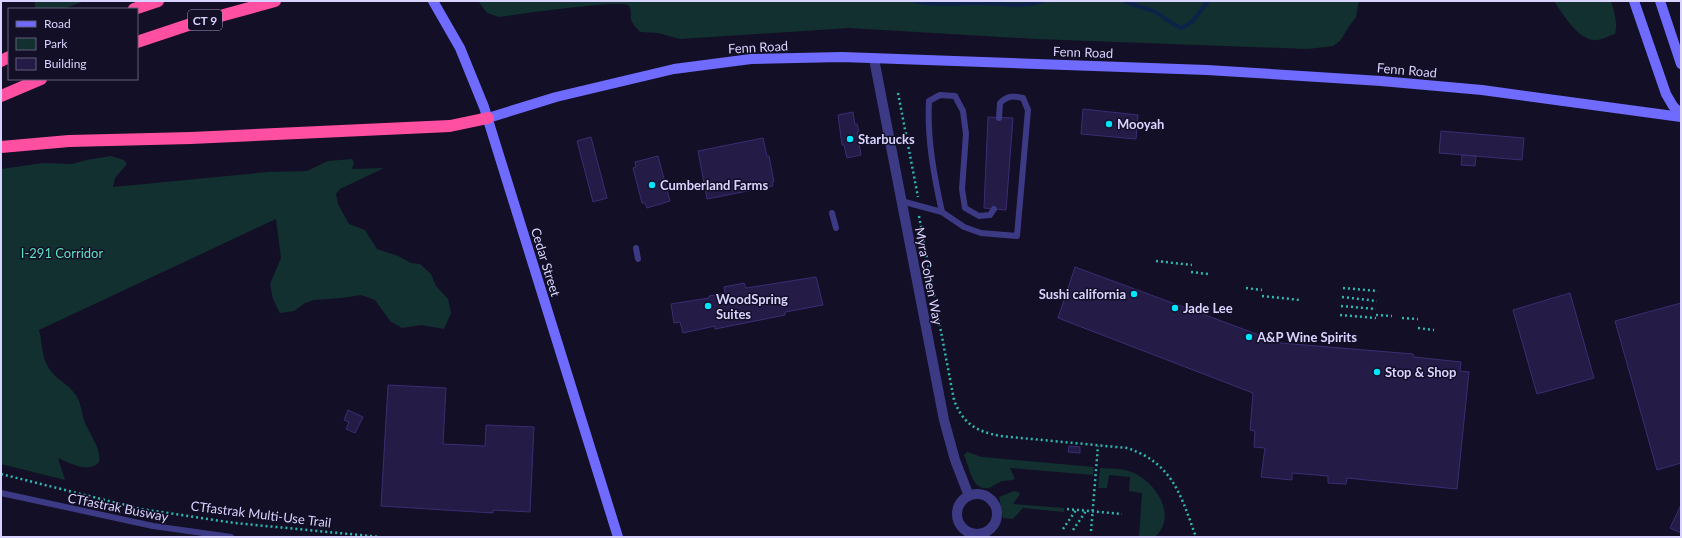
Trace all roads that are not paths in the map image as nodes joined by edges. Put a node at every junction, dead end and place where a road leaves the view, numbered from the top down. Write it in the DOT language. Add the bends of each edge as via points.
graph roads {
  1 [pos="158,1"];
  2 [pos="275,1"];
  3 [pos="433,1"];
  4 [pos="1634,1"];
  5 [pos="1660,1"];
  6 [pos="137,8"];
  7 [pos="138,42"];
  8 [pos="874,59"];
  9 [pos="1681,64"];
  10 [pos="39,80"];
  11 [pos="1,96"];
  12 [pos="1681,114"];
  13 [pos="1681,117"];
  14 [pos="488,118"];
  15 [pos="999,118"];
  16 [pos="1,147"];
  17 [pos="901,201"];
  18 [pos="994,209"];
  19 [pos="942,212"];
  20 [pos="832,213"];
  21 [pos="836,228"];
  22 [pos="636,248"];
  23 [pos="638,259"];
  24 [pos="1,493"];
  25 [pos="969,496"];
  26 [pos="231,537"];
  27 [pos="618,537"];
  1 -- 6 [label="highway"];
  2 -- 7 [label="highway, CT 9"];
  3 -- 14 [label="main road, Cedar Street" via="467,64"];
  4 -- 12 [label="main road" via="1666,94"];
  5 -- 9 [label="main road"];
  8 -- 13 [label="main road, Fenn Road" via="1121,66 1340,78 1469,89"];
  8 -- 14 [label="main road, Fenn Road" via="768,59 691,66 650,73 556,97"];
  8 -- 17 [label="street, Myra Cohen Way"];
  10 -- 11 [label="highway"];
  14 -- 16 [label="highway" via="450,126 69,141"];
  14 -- 27 [label="main road, Cedar Street"];
  15 -- 19 [label="lane" via="1000,102 1005,98 1024,98 1028,110 1017,236 981,233 964,227"];
  17 -- 19 [label="lane"];
  17 -- 25 [label="street, Myra Cohen Way" via="942,414 955,460"];
  18 -- 19 [label="lane" via="990,215 979,216 965,208 962,189 966,134 963,111 955,96 940,95 929,101 928,117 931,152"];
  20 -- 21 [label="lane"];
  22 -- 23 [label="lane"];
  24 -- 26 [label="lane, CTfastrak Busway" via="153,526"];
}
